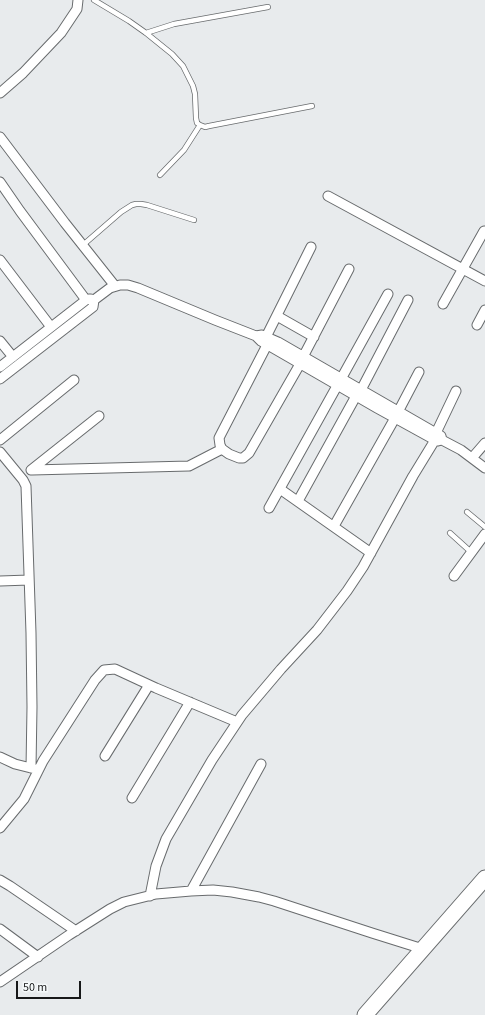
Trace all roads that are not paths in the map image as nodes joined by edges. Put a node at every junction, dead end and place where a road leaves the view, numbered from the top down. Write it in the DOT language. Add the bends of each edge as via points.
graph roads {
  1 [pos="78,0"];
  2 [pos="97,1"];
  3 [pos="268,7"];
  4 [pos="146,33"];
  5 [pos="0,93"];
  6 [pos="312,106"];
  7 [pos="200,125"];
  8 [pos="0,137"];
  9 [pos="160,175"];
  10 [pos="0,182"];
  11 [pos="328,196"];
  12 [pos="194,220"];
  13 [pos="484,231"];
  14 [pos="83,245"];
  15 [pos="311,247"];
  16 [pos="0,260"];
  17 [pos="349,269"];
  18 [pos="463,269"];
  19 [pos="485,281"];
  20 [pos="115,286"];
  21 [pos="388,294"];
  22 [pos="90,300"];
  23 [pos="408,300"];
  24 [pos="443,304"];
  25 [pos="485,310"];
  26 [pos="277,316"];
  27 [pos="477,325"];
  28 [pos="51,328"];
  29 [pos="314,337"];
  30 [pos="0,341"];
  31 [pos="267,341"];
  32 [pos="13,357"];
  33 [pos="302,360"];
  34 [pos="0,367"];
  35 [pos="419,372"];
  36 [pos="0,379"];
  37 [pos="74,380"];
  38 [pos="339,382"];
  39 [pos="456,391"];
  40 [pos="358,393"];
  41 [pos="397,415"];
  42 [pos="99,416"];
  43 [pos="438,438"];
  44 [pos="0,440"];
  45 [pos="485,443"];
  46 [pos="222,448"];
  47 [pos="0,452"];
  48 [pos="472,458"];
  49 [pos="485,468"];
  50 [pos="32,470"];
  51 [pos="22,478"];
  52 [pos="280,489"];
  53 [pos="298,501"];
  54 [pos="269,508"];
  55 [pos="467,512"];
  56 [pos="334,526"];
  57 [pos="485,528"];
  58 [pos="450,534"];
  59 [pos="485,534"];
  60 [pos="471,552"];
  61 [pos="371,553"];
  62 [pos="454,576"];
  63 [pos="29,580"];
  64 [pos="0,581"];
  65 [pos="149,685"];
  66 [pos="190,702"];
  67 [pos="237,722"];
  68 [pos="105,756"];
  69 [pos="0,757"];
  70 [pos="262,764"];
  71 [pos="34,769"];
  72 [pos="132,798"];
  73 [pos="0,828"];
  74 [pos="485,878"];
  75 [pos="0,880"];
  76 [pos="191,890"];
  77 [pos="150,896"];
  78 [pos="0,929"];
  79 [pos="76,931"];
  80 [pos="423,949"];
  81 [pos="38,957"];
  82 [pos="0,982"];
  83 [pos="365,1015"];
  1 -- 5 [label="street" via="77,9 61,33 23,74"];
  2 -- 4 [label="lane"];
  3 -- 4 [label="lane" via="174,24"];
  4 -- 7 [label="lane" via="183,66 193,86 196,118"];
  6 -- 7 [label="lane" via="205,127"];
  7 -- 9 [label="lane" via="184,150"];
  8 -- 14 [label="street"];
  10 -- 22 [label="street"];
  11 -- 18 [label="street"];
  12 -- 14 [label="lane" via="136,204 121,212"];
  13 -- 18 [label="street"];
  14 -- 20 [label="street"];
  15 -- 26 [label="street"];
  16 -- 28 [label="street"];
  17 -- 29 [label="street"];
  18 -- 19 [label="street"];
  18 -- 24 [label="street"];
  20 -- 22 [label="street"];
  20 -- 31 [label="street" via="128,285 138,288 256,336 261,341"];
  21 -- 38 [label="street"];
  22 -- 28 [label="street"];
  22 -- 36 [label="street" via="93,307"];
  23 -- 40 [label="street"];
  25 -- 27 [label="street"];
  26 -- 29 [label="street"];
  26 -- 31 [label="street"];
  28 -- 32 [label="street"];
  29 -- 33 [label="street"];
  30 -- 32 [label="street"];
  31 -- 33 [label="street"];
  31 -- 46 [label="street" via="222,429 219,438"];
  32 -- 34 [label="street"];
  33 -- 38 [label="street"];
  33 -- 46 [label="street" via="249,453 239,458"];
  35 -- 41 [label="street"];
  37 -- 44 [label="street"];
  38 -- 40 [label="street"];
  38 -- 52 [label="street"];
  39 -- 43 [label="street"];
  40 -- 41 [label="street"];
  40 -- 53 [label="street"];
  41 -- 43 [label="street"];
  41 -- 56 [label="street"];
  42 -- 50 [label="street"];
  43 -- 48 [label="street"];
  43 -- 61 [label="street" via="413,476"];
  45 -- 48 [label="street"];
  46 -- 50 [label="street" via="189,466"];
  47 -- 51 [label="street"];
  48 -- 49 [label="street"];
  50 -- 51 [label="street"];
  51 -- 63 [label="street" via="26,489"];
  52 -- 53 [label="street"];
  52 -- 54 [label="street"];
  53 -- 56 [label="street"];
  55 -- 57 [label="lane"];
  56 -- 61 [label="street"];
  58 -- 60 [label="lane"];
  59 -- 60 [label="street"];
  60 -- 62 [label="street"];
  61 -- 67 [label="street" via="336,607"];
  63 -- 64 [label="street"];
  63 -- 71 [label="street"];
  65 -- 66 [label="street"];
  65 -- 68 [label="street"];
  65 -- 71 [label="street" via="115,669 104,670"];
  66 -- 67 [label="street"];
  66 -- 72 [label="street"];
  67 -- 77 [label="street" via="172,827 156,866"];
  69 -- 71 [label="street"];
  70 -- 76 [label="street"];
  71 -- 73 [label="street" via="24,799"];
  74 -- 80 [label="main road"];
  75 -- 79 [label="street"];
  76 -- 77 [label="street"];
  76 -- 80 [label="street" via="232,892 274,901"];
  77 -- 79 [label="street" via="124,902"];
  78 -- 81 [label="street"];
  79 -- 81 [label="street"];
  80 -- 83 [label="main road"];
  81 -- 82 [label="street"];
}
